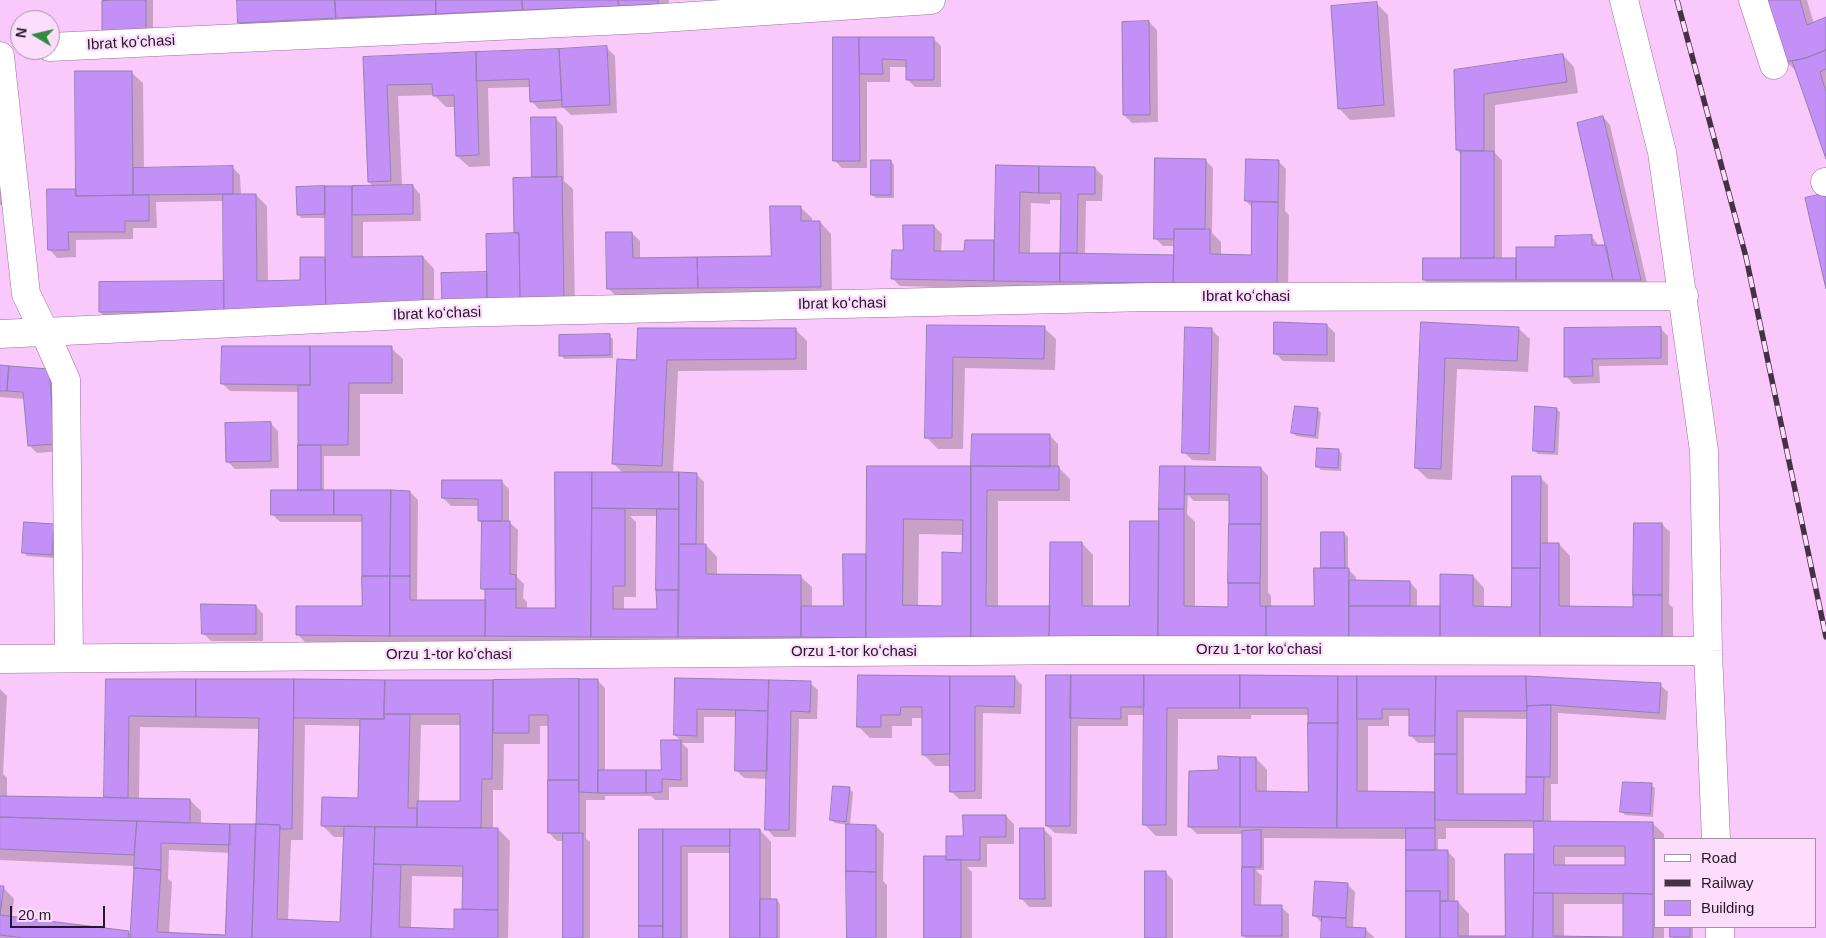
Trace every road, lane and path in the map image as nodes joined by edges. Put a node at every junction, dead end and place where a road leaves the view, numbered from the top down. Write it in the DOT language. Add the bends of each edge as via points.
graph roads {
  1 [pos="932,0"];
  2 [pos="1624,0"];
  3 [pos="1753,0"];
  4 [pos="60,47"];
  5 [pos="0,56"];
  6 [pos="1774,65"];
  7 [pos="1684,296"];
  8 [pos="46,332"];
  9 [pos="0,334"];
  10 [pos="1708,651"];
  11 [pos="69,658"];
  12 [pos="0,659"];
  13 [pos="1716,838"];
  1 -- 4 [label="street, Ibrat koʻchasi" via="647,19"];
  2 -- 7 [label="street" via="1662,152"];
  3 -- 6 [label="street"];
  5 -- 8 [label="street" via="26,294"];
  7 -- 8 [label="street, Ibrat koʻchasi" via="1130,298 449,313"];
  7 -- 10 [label="street" via="1704,451"];
  8 -- 9 [label="street, Ibrat koʻchasi"];
  8 -- 11 [label="street" via="66,380"];
  10 -- 11 [label="street, Orzu 1-tor koʻchasi" via="1091,650"];
  10 -- 13 [label="street"];
  11 -- 12 [label="street, Orzu 1-tor koʻchasi"];
}
